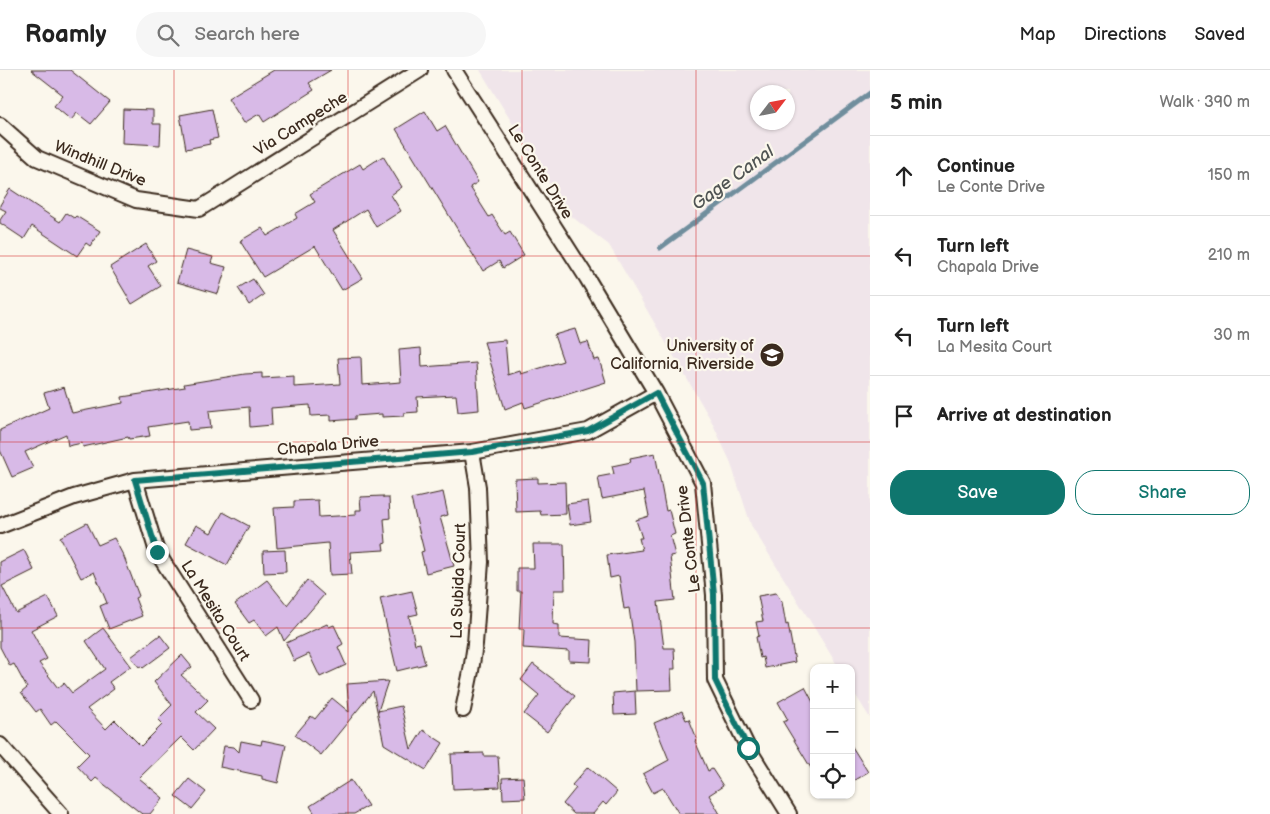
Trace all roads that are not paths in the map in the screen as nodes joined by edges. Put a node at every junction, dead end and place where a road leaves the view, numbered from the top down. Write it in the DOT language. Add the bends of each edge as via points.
graph roads {
  1 [pos="420,70"];
  2 [pos="454,70"];
  3 [pos="0,124"];
  4 [pos="199,208"];
  5 [pos="656,393"];
  6 [pos="472,452"];
  7 [pos="135,480"];
  8 [pos="0,526"];
  9 [pos="251,700"];
  10 [pos="462,710"];
  11 [pos="0,745"];
  12 [pos="61,814"];
  13 [pos="789,814"];
  1 -- 4 [label="street, Via Campeche"];
  2 -- 5 [label="street, Le Conte Drive"];
  3 -- 4 [label="street, Windhill Drive" via="37,158 136,200"];
  5 -- 6 [label="street, Chapala Drive" via="588,431"];
  5 -- 13 [label="street, Le Conte Drive" via="703,483 714,594 715,680 748,748"];
  6 -- 7 [label="street, Chapala Drive"];
  6 -- 10 [label="street, La Subida Court" via="478,487 481,562 475,644"];
  7 -- 8 [label="street, Chapala Drive" via="74,497"];
  7 -- 9 [label="street, La Mesita Court" via="157,552"];
  11 -- 12 [label="street"];
}
